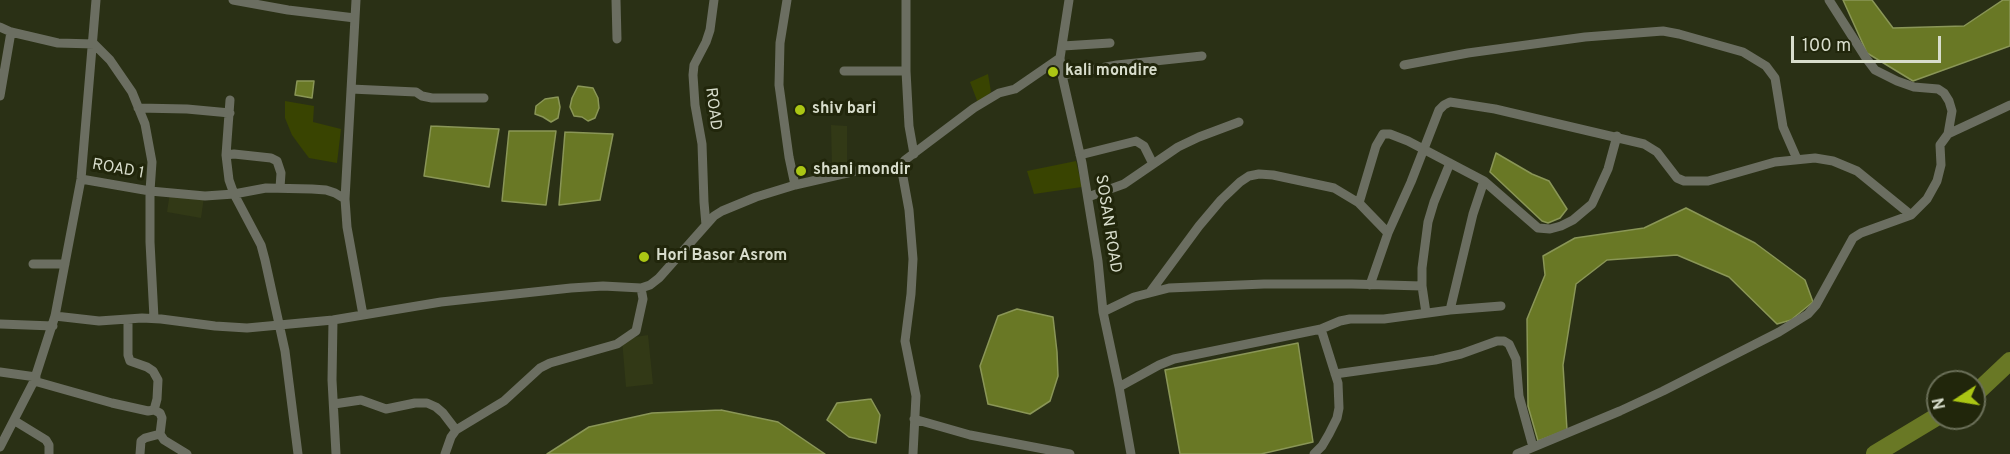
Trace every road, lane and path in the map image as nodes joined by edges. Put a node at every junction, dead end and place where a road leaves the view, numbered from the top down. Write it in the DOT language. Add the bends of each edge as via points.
graph roads {
  1 [pos="96,0"];
  2 [pos="233,0"];
  3 [pos="356,0"];
  4 [pos="616,0"];
  5 [pos="714,0"];
  6 [pos="787,0"];
  7 [pos="906,0"];
  8 [pos="1069,0"];
  9 [pos="1829,0"];
  10 [pos="355,18"];
  11 [pos="0,27"];
  12 [pos="11,32"];
  13 [pos="617,39"];
  14 [pos="1110,43"];
  15 [pos="94,44"];
  16 [pos="1063,46"];
  17 [pos="1202,56"];
  18 [pos="1060,58"];
  19 [pos="1404,65"];
  20 [pos="844,71"];
  21 [pos="906,71"];
  22 [pos="1062,75"];
  23 [pos="351,90"];
  24 [pos="0,96"];
  25 [pos="484,98"];
  26 [pos="230,100"];
  27 [pos="2010,105"];
  28 [pos="138,108"];
  29 [pos="230,113"];
  30 [pos="1239,122"];
  31 [pos="1948,134"];
  32 [pos="1617,136"];
  33 [pos="1424,150"];
  34 [pos="226,154"];
  35 [pos="914,154"];
  36 [pos="1080,155"];
  37 [pos="1797,159"];
  38 [pos="903,163"];
  39 [pos="1450,163"];
  40 [pos="1153,164"];
  41 [pos="81,179"];
  42 [pos="1484,181"];
  43 [pos="795,185"];
  44 [pos="280,188"];
  45 [pos="150,191"];
  46 [pos="234,194"];
  47 [pos="1088,197"];
  48 [pos="345,199"];
  49 [pos="1359,203"];
  50 [pos="1911,215"];
  51 [pos="706,225"];
  52 [pos="1388,233"];
  53 [pos="33,264"];
  54 [pos="65,264"];
  55 [pos="1370,285"];
  56 [pos="1422,286"];
  57 [pos="641,288"];
  58 [pos="1151,291"];
  59 [pos="1501,306"];
  60 [pos="1450,310"];
  61 [pos="1104,312"];
  62 [pos="1426,313"];
  63 [pos="363,315"];
  64 [pos="154,318"];
  65 [pos="128,319"];
  66 [pos="333,320"];
  67 [pos="54,321"];
  68 [pos="0,324"];
  69 [pos="279,326"];
  70 [pos="1322,329"];
  71 [pos="0,372"];
  72 [pos="1335,374"];
  73 [pos="35,379"];
  74 [pos="1119,387"];
  75 [pos="334,404"];
  76 [pos="154,410"];
  77 [pos="914,419"];
  78 [pos="15,421"];
  79 [pos="456,430"];
  80 [pos="160,434"];
  81 [pos="0,447"];
  82 [pos="1533,447"];
  83 [pos="49,454"];
  84 [pos="140,454"];
  85 [pos="187,454"];
  86 [pos="298,454"];
  87 [pos="336,454"];
  88 [pos="445,454"];
  89 [pos="913,454"];
  90 [pos="1070,454"];
  91 [pos="1131,454"];
  92 [pos="1314,454"];
  93 [pos="1517,454"];
  1 -- 15 [label="street"];
  2 -- 10 [label="street"];
  3 -- 10 [label="street"];
  4 -- 13 [label="street"];
  5 -- 51 [label="street, ROAD" via="710,30 693,75 702,144"];
  6 -- 43 [label="street" via="779,85"];
  7 -- 21 [label="street"];
  8 -- 16 [label="street, SOSAN ROAD"];
  9 -- 31 [label="street" via="1875,70 1914,87 1944,93 1952,111"];
  10 -- 23 [label="street"];
  11 -- 12 [label="street"];
  12 -- 15 [label="street" via="58,43"];
  12 -- 24 [label="street"];
  14 -- 16 [label="street"];
  15 -- 28 [label="street" via="132,92"];
  15 -- 41 [label="street"];
  16 -- 18 [label="street, SOSAN ROAD"];
  17 -- 22 [label="street"];
  18 -- 22 [label="street, SOSAN ROAD"];
  18 -- 35 [label="street" via="1016,89 999,93 974,108"];
  19 -- 37 [label="street" via="1585,37 1663,31 1679,34 1743,52 1766,66 1775,78 1783,127"];
  20 -- 21 [label="street"];
  21 -- 35 [label="street"];
  22 -- 36 [label="street, SOSAN ROAD"];
  23 -- 25 [label="street" via="416,92 432,98"];
  23 -- 48 [label="street"];
  26 -- 29 [label="street"];
  27 -- 31 [label="street"];
  28 -- 29 [label="street"];
  28 -- 45 [label="street" via="151,148"];
  29 -- 34 [label="street"];
  30 -- 40 [label="street" via="1188,142"];
  31 -- 50 [label="street" via="1940,146 1937,181"];
  32 -- 33 [label="street" via="1450,102 1439,110"];
  32 -- 37 [label="street" via="1650,146 1677,178 1694,183"];
  32 -- 42 [label="street" via="1592,204 1561,226 1538,228"];
  33 -- 39 [label="street"];
  33 -- 49 [label="street" via="1398,136 1383,134"];
  33 -- 52 [label="street"];
  34 -- 44 [label="street" via="277,161"];
  34 -- 46 [label="street"];
  35 -- 38 [label="street"];
  36 -- 40 [label="street" via="1136,141 1144,146"];
  36 -- 47 [label="street, SOSAN ROAD"];
  37 -- 50 [label="street" via="1833,161 1857,171"];
  38 -- 43 [label="street" via="889,170 856,171"];
  38 -- 77 [label="street" via="912,236 913,277 905,341 916,396"];
  39 -- 42 [label="street"];
  39 -- 56 [label="street" via="1428,222"];
  40 -- 47 [label="street" via="1124,184"];
  41 -- 45 [label="street, ROAD 1"];
  41 -- 54 [label="street"];
  42 -- 60 [label="street"];
  43 -- 51 [label="street" via="722,211"];
  44 -- 46 [label="street, ROAD 1"];
  44 -- 48 [label="street, ROAD 1" via="326,190"];
  45 -- 46 [label="street, ROAD 1" via="205,196"];
  45 -- 64 [label="street"];
  46 -- 69 [label="street" via="261,245"];
  47 -- 61 [label="street, SOSAN ROAD"];
  48 -- 63 [label="street"];
  49 -- 52 [label="street"];
  49 -- 58 [label="street" via="1334,188 1316,183 1273,175 1249,176 1198,226"];
  50 -- 82 [label="street" via="1853,238 1816,304 1794,324 1631,406"];
  51 -- 57 [label="street" via="659,278"];
  52 -- 55 [label="street"];
  53 -- 54 [label="street"];
  54 -- 67 [label="street"];
  55 -- 56 [label="street"];
  55 -- 58 [label="street" via="1236,285"];
  56 -- 62 [label="street"];
  57 -- 63 [label="street" via="571,288"];
  57 -- 79 [label="street" via="643,299 636,331 609,347 540,368 504,401"];
  58 -- 61 [label="street"];
  59 -- 60 [label="street"];
  60 -- 62 [label="street"];
  61 -- 74 [label="street, SOSAN ROAD"];
  62 -- 70 [label="street" via="1350,319"];
  63 -- 66 [label="street"];
  64 -- 65 [label="street"];
  64 -- 69 [label="street" via="234,327"];
  65 -- 67 [label="street"];
  65 -- 76 [label="street" via="130,361 153,371 158,380"];
  66 -- 69 [label="street"];
  66 -- 75 [label="street"];
  67 -- 68 [label="street"];
  67 -- 73 [label="street"];
  69 -- 86 [label="street"];
  70 -- 72 [label="street"];
  70 -- 74 [label="street" via="1174,359"];
  71 -- 73 [label="street"];
  72 -- 82 [label="street" via="1435,360 1504,341 1516,359 1519,396"];
  72 -- 92 [label="street" via="1336,418"];
  73 -- 76 [label="street" via="112,403"];
  73 -- 78 [label="street"];
  74 -- 91 [label="street, SOSAN ROAD"];
  75 -- 79 [label="street" via="362,400 386,409 427,403 436,406"];
  75 -- 87 [label="street"];
  76 -- 80 [label="street" via="162,418"];
  77 -- 89 [label="street"];
  77 -- 90 [label="street" via="970,435"];
  78 -- 81 [label="street"];
  78 -- 83 [label="street" via="46,440"];
  79 -- 88 [label="street"];
  80 -- 84 [label="street" via="141,441"];
  80 -- 85 [label="street"];
  82 -- 93 [label="street"];
}
